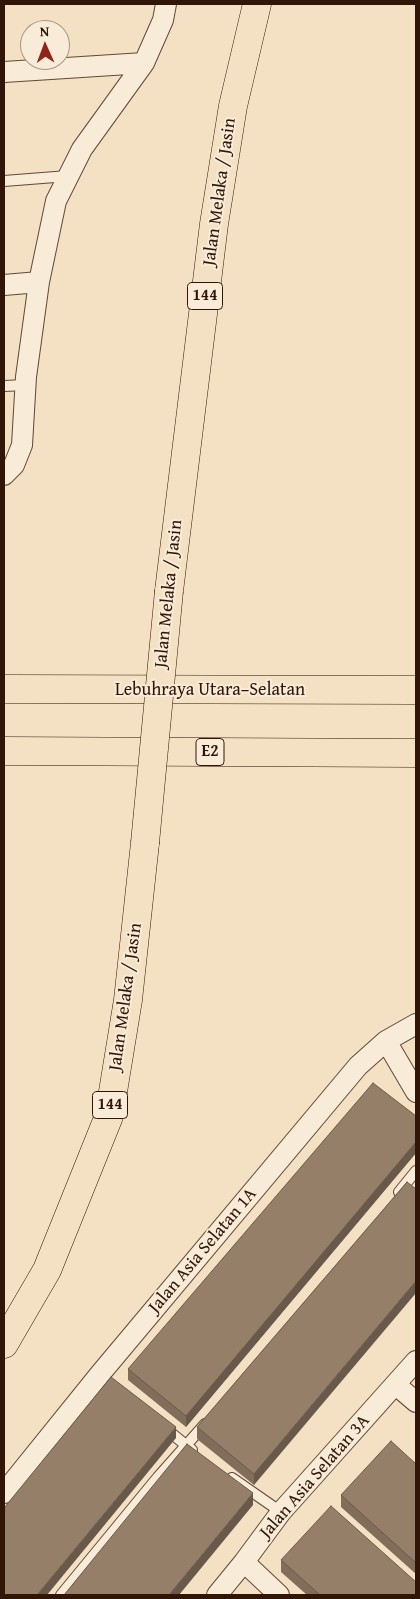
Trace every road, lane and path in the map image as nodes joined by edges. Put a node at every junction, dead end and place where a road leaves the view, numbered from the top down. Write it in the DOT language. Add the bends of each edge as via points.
graph roads {
  1 [pos="166,4"];
  2 [pos="257,4"];
  3 [pos="144,63"];
  4 [pos="4,72"];
  5 [pos="68,176"];
  6 [pos="4,181"];
  7 [pos="39,282"];
  8 [pos="4,285"];
  9 [pos="25,385"];
  10 [pos="4,386"];
  11 [pos="4,475"];
  12 [pos="4,689"];
  13 [pos="416,690"];
  14 [pos="4,751"];
  15 [pos="416,753"];
  16 [pos="416,1024"];
  17 [pos="386,1040"];
  18 [pos="416,1092"];
  19 [pos="416,1171"];
  20 [pos="392,1200"];
  21 [pos="4,1344"];
  22 [pos="416,1361"];
  23 [pos="396,1384"];
  24 [pos="416,1402"];
  25 [pos="212,1416"];
  26 [pos="157,1422"];
  27 [pos="186,1446"];
  28 [pos="202,1457"];
  29 [pos="226,1474"];
  30 [pos="4,1492"];
  31 [pos="281,1512"];
  32 [pos="244,1562"];
  33 [pos="60,1595"];
  34 [pos="217,1595"];
  35 [pos="279,1595"];
  1 -- 3 [label="street" via="163,20"];
  2 -- 21 [label="main road, Jalan Melaka / Jasin / 144, bridge" via="233,106 214,224 169,591 128,1000 108,1116 47,1270"];
  3 -- 4 [label="street"];
  3 -- 5 [label="street" via="82,149"];
  5 -- 6 [label="lane"];
  5 -- 7 [label="street" via="56,201"];
  7 -- 8 [label="street"];
  7 -- 9 [label="street"];
  9 -- 10 [label="lane"];
  9 -- 11 [label="street" via="22,446 14,465"];
  12 -- 13 [label="main road, Lebuhraya Utara–Selatan"];
  14 -- 15 [label="main road, E2"];
  16 -- 17 [label="street, Jalan Asia Selatan 1A"];
  17 -- 18 [label="street"];
  17 -- 30 [label="street, Jalan Asia Selatan 1A" via="358,1066 103,1377"];
  19 -- 20 [label="lane"];
  22 -- 23 [label="street, Jalan Asia Selatan 3A"];
  23 -- 24 [label="street"];
  23 -- 31 [label="street, Jalan Asia Selatan 3A"];
  25 -- 27 [label="lane"];
  26 -- 27 [label="lane"];
  27 -- 28 [label="lane"];
  27 -- 33 [label="lane"];
  29 -- 31 [label="lane"];
  31 -- 32 [label="street, Jalan Asia Selatan 3A"];
  32 -- 34 [label="street, Jalan Asia Selatan 3A"];
  32 -- 35 [label="street"];
}
